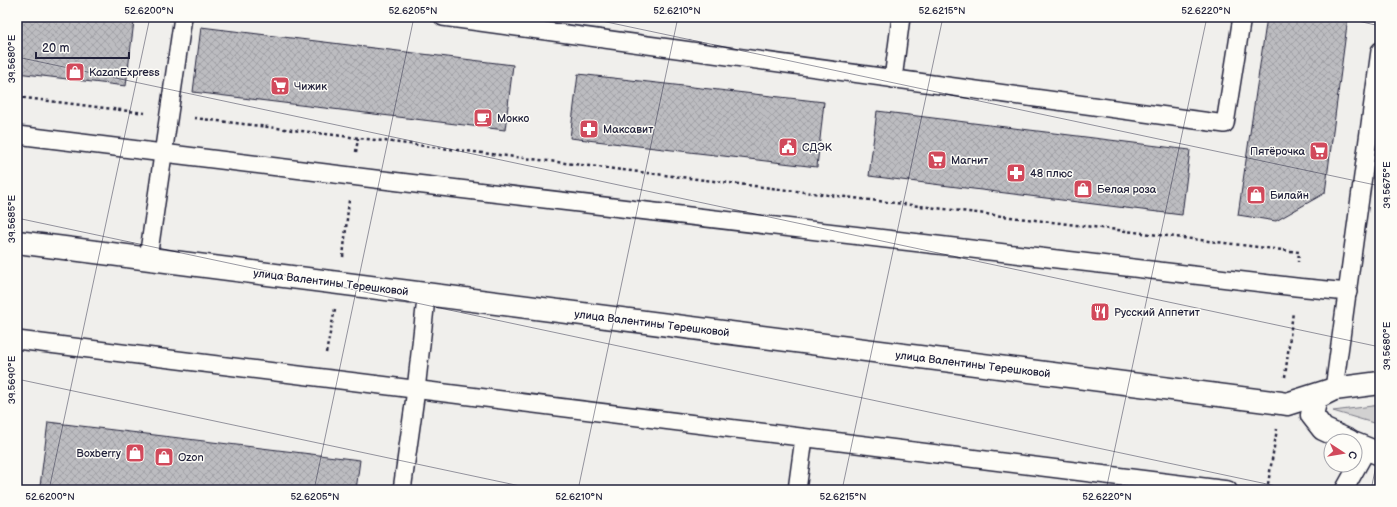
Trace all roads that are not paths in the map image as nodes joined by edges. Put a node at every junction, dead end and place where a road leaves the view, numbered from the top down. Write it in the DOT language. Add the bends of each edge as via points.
graph roads {
  1 [pos="184,17"];
  2 [pos="443,17"];
  3 [pos="901,17"];
  4 [pos="1242,17"];
  5 [pos="537,23"];
  6 [pos="1380,51"];
  7 [pos="893,79"];
  8 [pos="17,135"];
  9 [pos="163,153"];
  10 [pos="17,242"];
  11 [pos="148,258"];
  12 [pos="1348,292"];
  13 [pos="425,308"];
  14 [pos="17,340"];
  15 [pos="1380,383"];
  16 [pos="1332,389"];
  17 [pos="416,390"];
  18 [pos="1284,404"];
  19 [pos="1323,429"];
  20 [pos="1332,433"];
  21 [pos="804,438"];
  22 [pos="1352,473"];
  23 [pos="402,490"];
  24 [pos="797,490"];
  25 [pos="1228,490"];
  26 [pos="1344,490"];
  1 -- 9 [label="lane"];
  2 -- 5 [label="lane"];
  3 -- 7 [label="lane"];
  4 -- 7 [label="lane" via="1225,124"];
  5 -- 7 [label="lane"];
  6 -- 12 [label="lane"];
  8 -- 9 [label="lane"];
  9 -- 11 [label="lane"];
  9 -- 12 [label="lane"];
  10 -- 11 [label="main road, улица Валентины Терешковой"];
  11 -- 18 [label="main road, улица Валентины Терешковой"];
  12 -- 16 [label="lane"];
  13 -- 17 [label="lane"];
  14 -- 17 [label="lane"];
  15 -- 16 [label="main road, улица Валентины Терешковой"];
  16 -- 18 [label="main road, улица Валентины Терешковой"];
  16 -- 19 [label="main road" via="1316,398 1314,404 1312,416"];
  17 -- 21 [label="lane"];
  17 -- 23 [label="lane"];
  18 -- 19 [label="main road, улица Валентины Терешковой"];
  19 -- 20 [label="main road, улица Валентины Терешковой"];
  21 -- 24 [label="lane"];
  21 -- 25 [label="lane"];
  22 -- 26 [label="lane"];
}
